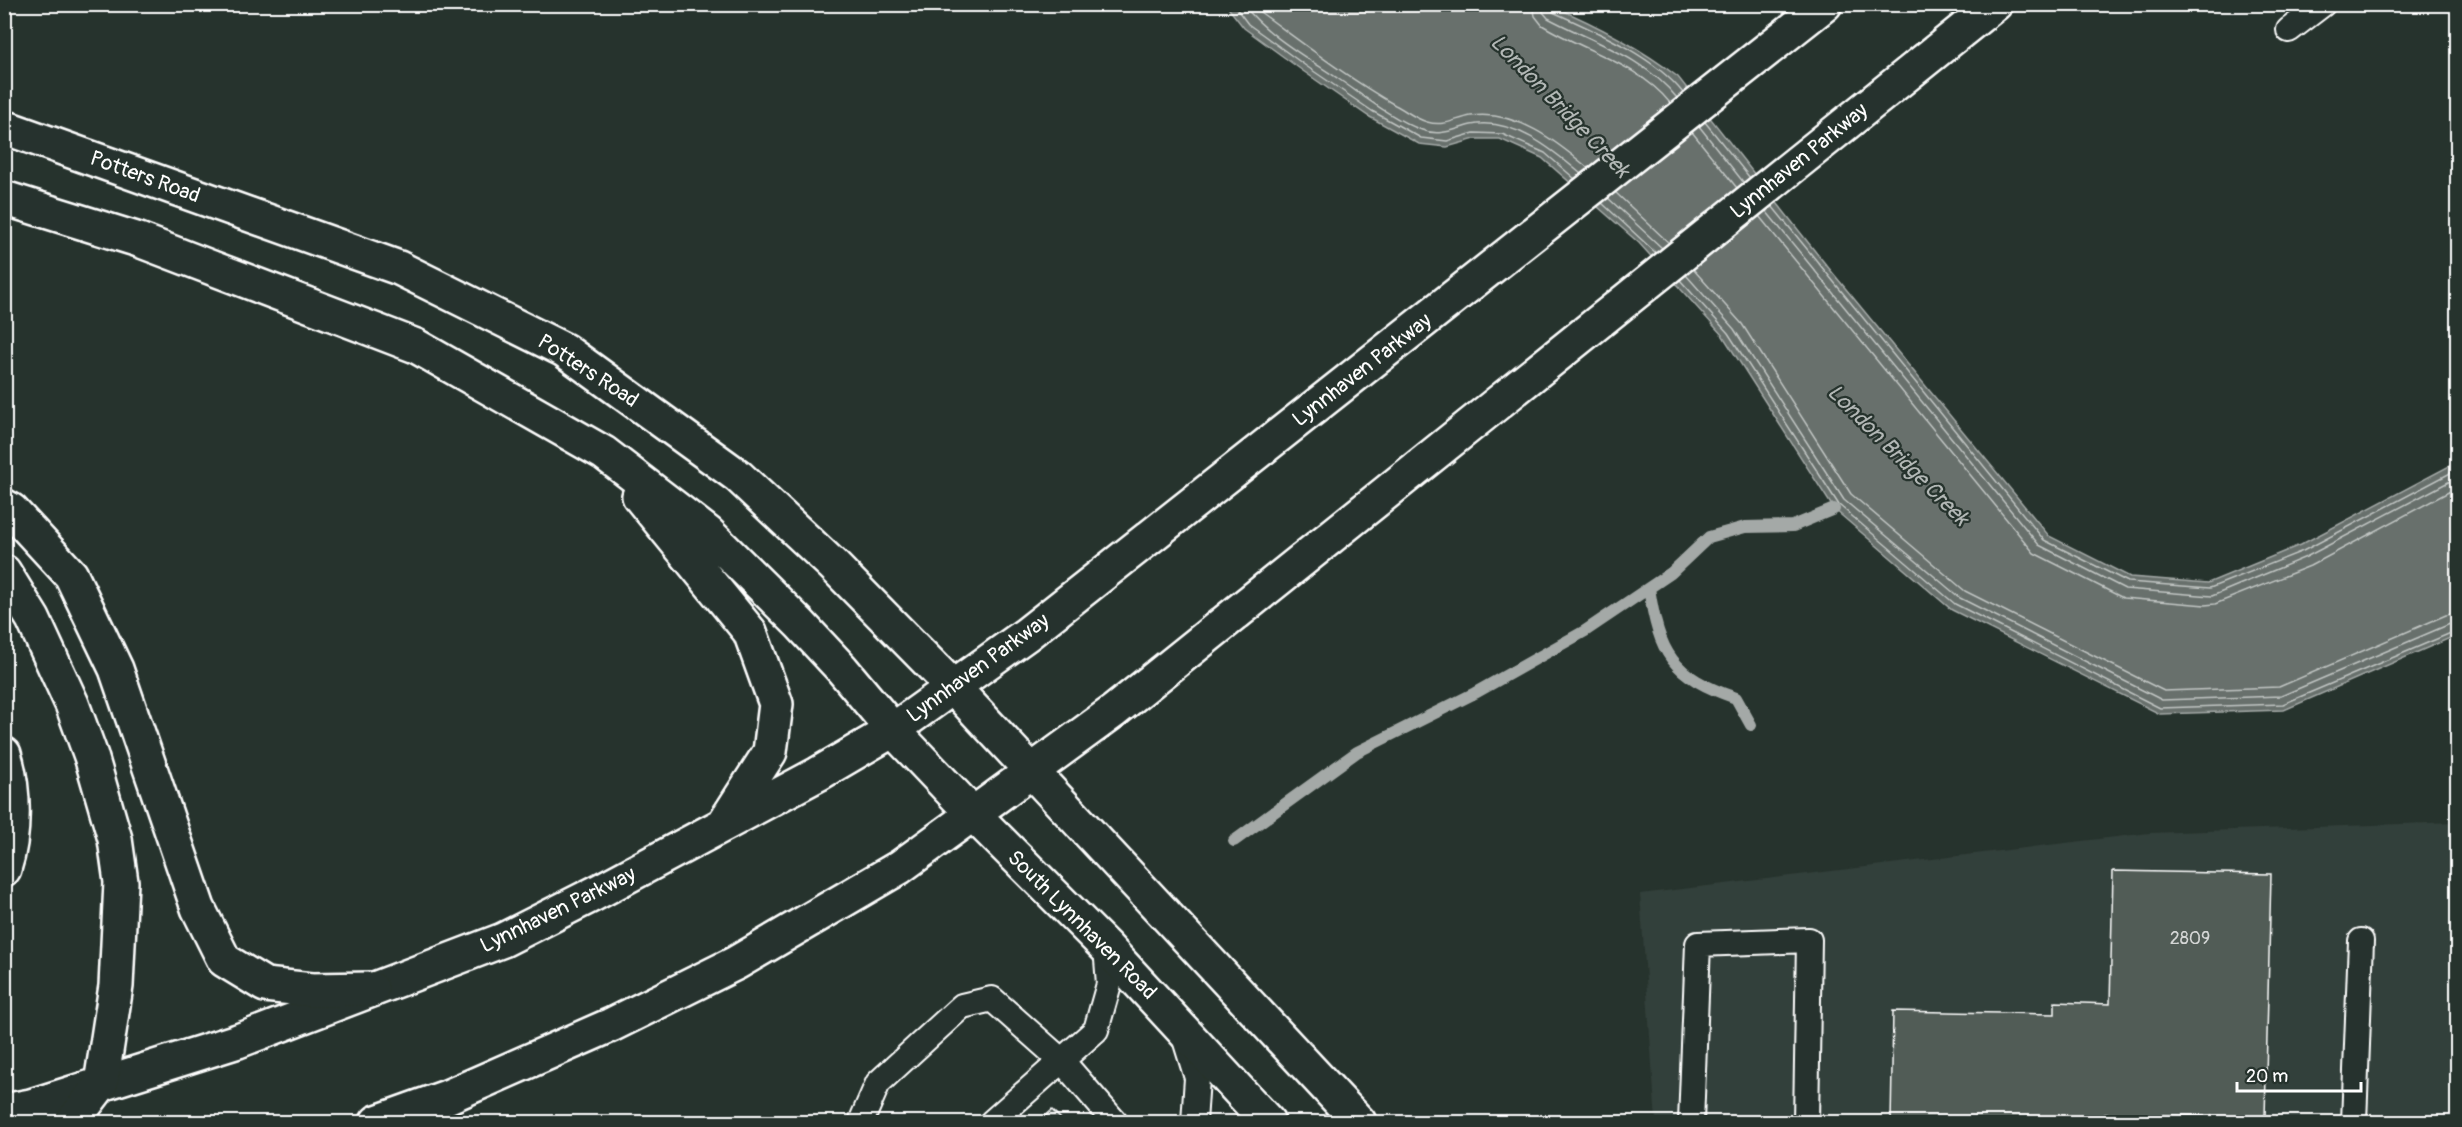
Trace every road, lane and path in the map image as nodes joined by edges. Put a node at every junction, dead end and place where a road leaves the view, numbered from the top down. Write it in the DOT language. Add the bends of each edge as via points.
graph roads {
  1 [pos="1825,4"];
  2 [pos="1995,4"];
  3 [pos="2323,4"];
  4 [pos="2289,30"];
  5 [pos="4,127"];
  6 [pos="4,198"];
  7 [pos="603,453"];
  8 [pos="4,506"];
  9 [pos="4,572"];
  10 [pos="953,687"];
  11 [pos="893,730"];
  12 [pos="4,754"];
  13 [pos="1031,772"];
  14 [pos="973,814"];
  15 [pos="723,825"];
  16 [pos="4,869"];
  17 [pos="2361,941"];
  18 [pos="1106,947"];
  19 [pos="372,989"];
  20 [pos="1181,1025"];
  21 [pos="1062,1061"];
  22 [pos="101,1084"];
  23 [pos="4,1111"];
  24 [pos="72,1122"];
  25 [pos="377,1122"];
  26 [pos="861,1122"];
  27 [pos="992,1122"];
  28 [pos="1115,1122"];
  29 [pos="1194,1122"];
  30 [pos="1268,1122"];
  31 [pos="1359,1122"];
  32 [pos="1691,1122"];
  33 [pos="1806,1122"];
  34 [pos="2354,1122"];
  1 -- 10 [label="main road, Lynnhaven Parkway" via="1028,634"];
  2 -- 13 [label="main road, Lynnhaven Parkway" via="1114,711"];
  3 -- 4 [label="lane"];
  5 -- 10 [label="main road, Potters Road" via="399,268 564,350 738,476 833,565"];
  6 -- 7 [label="main road" via="139,240 416,346"];
  7 -- 11 [label="main road" via="708,532 828,654"];
  7 -- 15 [label="main road" via="750,632 776,704 770,752"];
  8 -- 19 [label="main road" via="71,575 116,669 198,908 224,960 265,985 312,990"];
  9 -- 22 [label="main road" via="33,619 72,704 115,839 121,882 116,986"];
  10 -- 11 [label="main road, Lynnhaven Parkway"];
  10 -- 13 [label="main road, Potters Road"];
  11 -- 14 [label="main road, South Lynnhaven Road"];
  11 -- 15 [label="main road, Lynnhaven Parkway"];
  12 -- 16 [label="main road" via="12,808"];
  13 -- 14 [label="main road, Lynnhaven Parkway"];
  13 -- 31 [label="main road"];
  14 -- 18 [label="main road, South Lynnhaven Road"];
  14 -- 25 [label="main road, Lynnhaven Parkway" via="889,875 736,963 611,1025 447,1097"];
  15 -- 19 [label="main road, Lynnhaven Parkway" via="503,940"];
  17 -- 34 [label="lane"];
  18 -- 20 [label="main road, South Lynnhaven Road"];
  18 -- 21 [label="lane" via="1109,984 1096,1030"];
  19 -- 22 [label="main road, Lynnhaven Parkway" via="238,1041"];
  20 -- 29 [label="lane" via="1197,1078"];
  20 -- 30 [label="main road, South Lynnhaven Road"];
  21 -- 26 [label="lane" via="992,999 962,1006 878,1083"];
  21 -- 27 [label="lane"];
  21 -- 28 [label="lane"];
  22 -- 23 [label="main road, Lynnhaven Parkway"];
  22 -- 24 [label="main road"];
  32 -- 33 [label="lane" via="1698,944 1809,940"];
}
